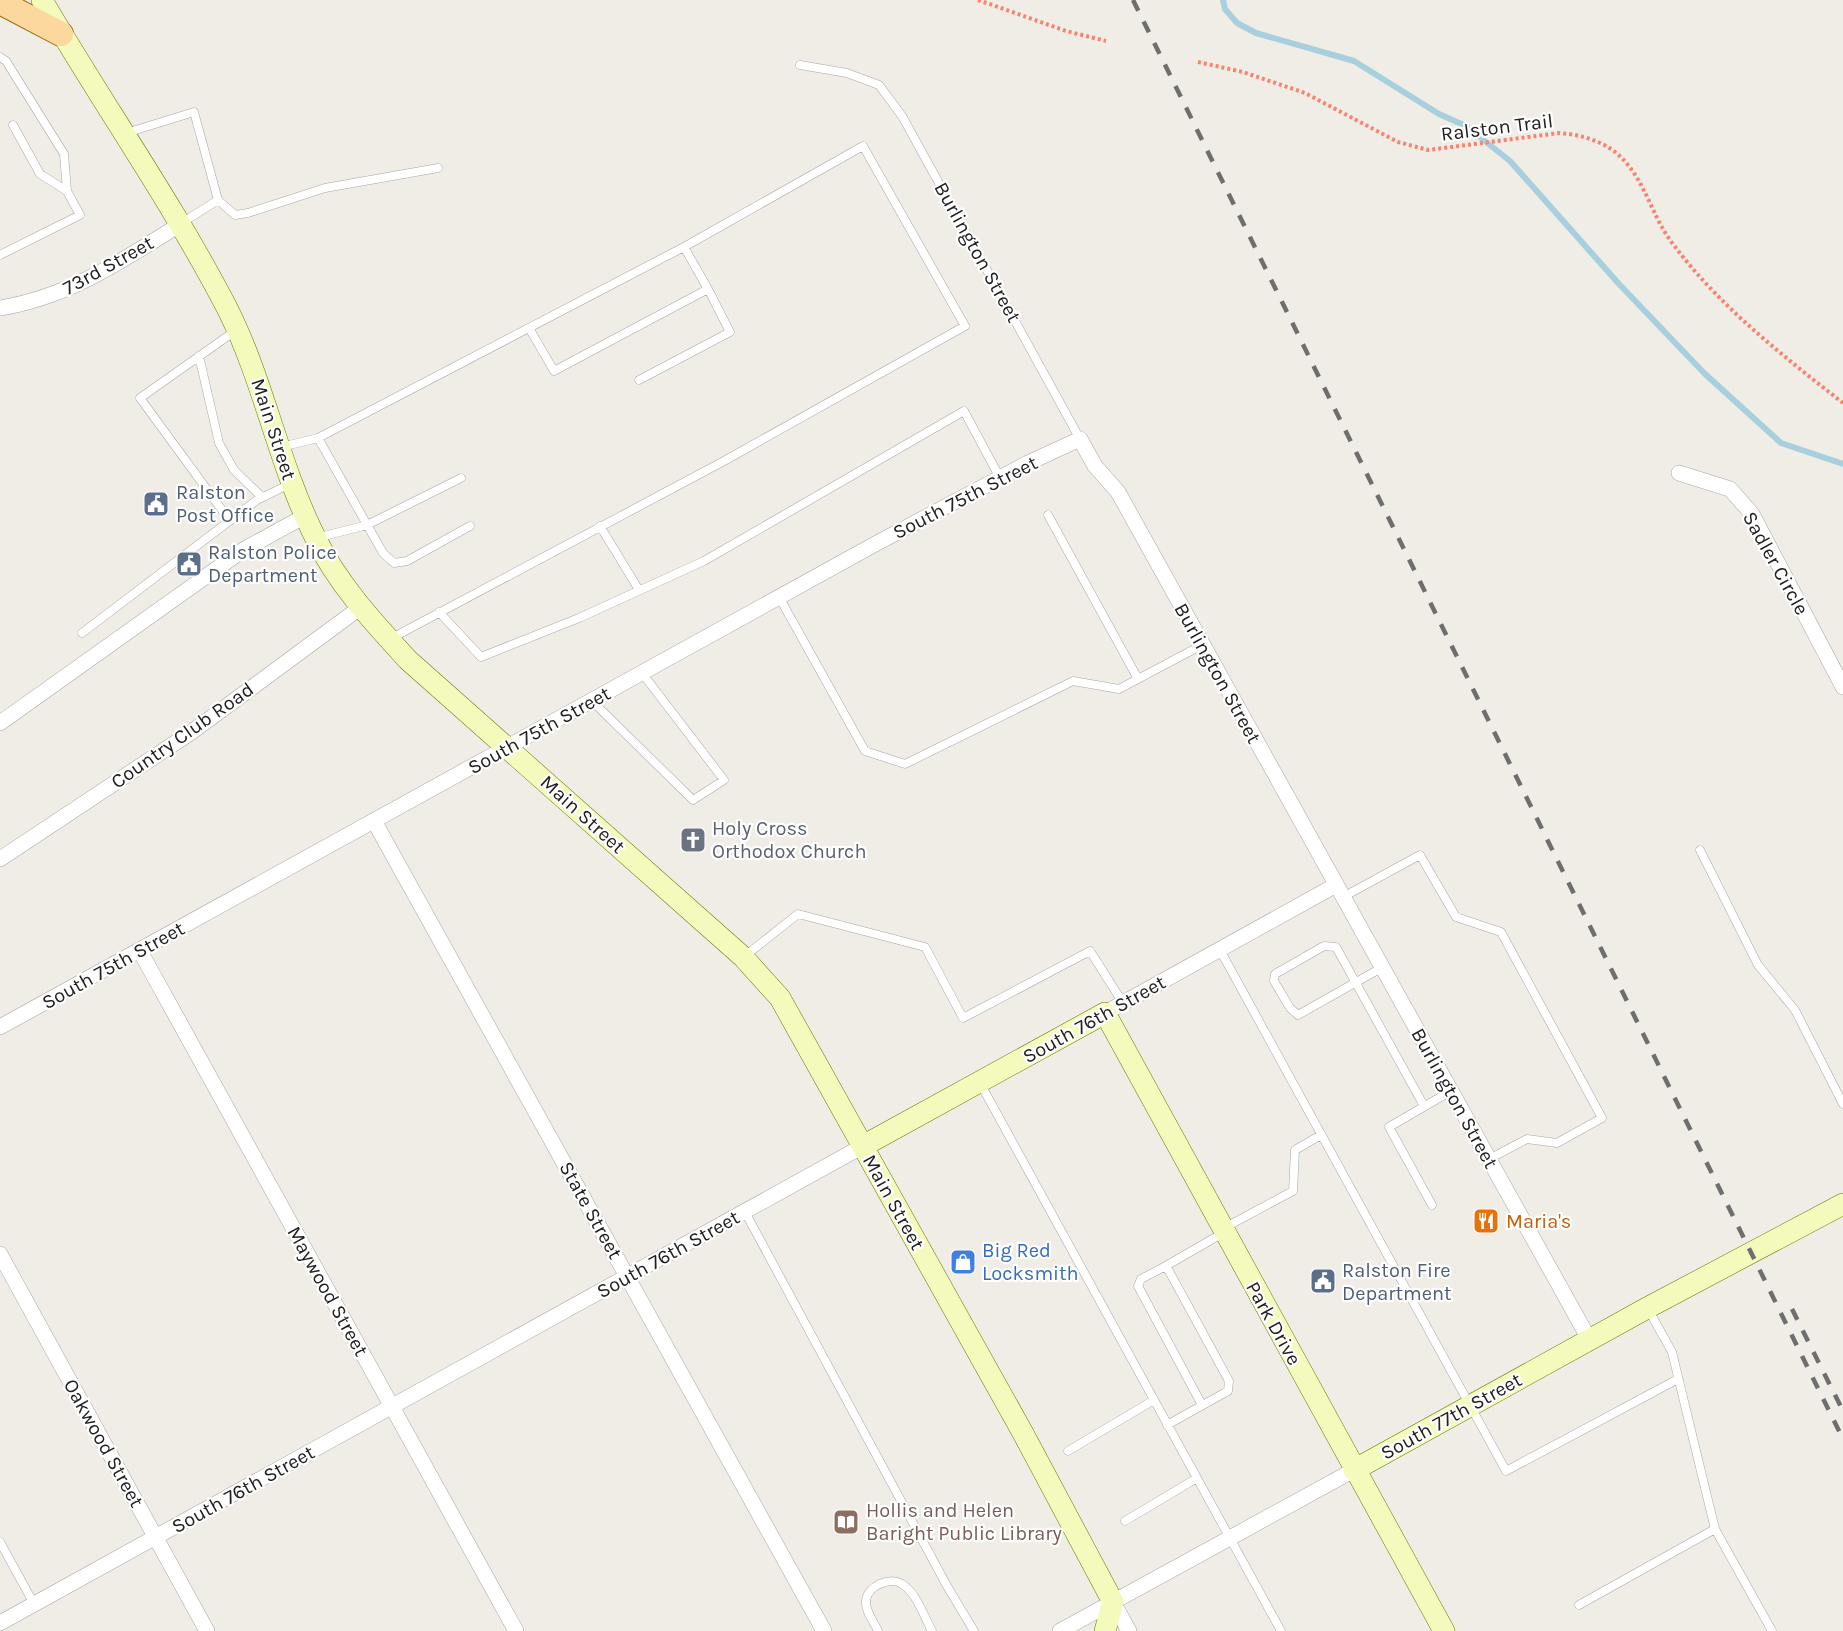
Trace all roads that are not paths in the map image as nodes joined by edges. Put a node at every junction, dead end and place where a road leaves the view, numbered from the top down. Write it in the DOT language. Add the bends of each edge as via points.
graph roads {
  1 [pos="42,0"];
  2 [pos="0,2"];
  3 [pos="61,34"];
  4 [pos="0,57"];
  5 [pos="800,65"];
  6 [pos="13,125"];
  7 [pos="123,134"];
  8 [pos="438,168"];
  9 [pos="67,191"];
  10 [pos="218,200"];
  11 [pos="179,225"];
  12 [pos="684,247"];
  13 [pos="0,255"];
  14 [pos="708,289"];
  15 [pos="0,308"];
  16 [pos="529,328"];
  17 [pos="237,329"];
  18 [pos="199,356"];
  19 [pos="639,380"];
  20 [pos="318,438"];
  21 [pos="1080,439"];
  22 [pos="280,448"];
  23 [pos="1678,473"];
  24 [pos="461,478"];
  25 [pos="1000,478"];
  26 [pos="292,484"];
  27 [pos="262,497"];
  28 [pos="1048,515"];
  29 [pos="305,516"];
  30 [pos="230,521"];
  31 [pos="367,525"];
  32 [pos="470,526"];
  33 [pos="600,526"];
  34 [pos="315,538"];
  35 [pos="639,590"];
  36 [pos="779,597"];
  37 [pos="361,607"];
  38 [pos="439,612"];
  39 [pos="82,633"];
  40 [pos="389,639"];
  41 [pos="1202,645"];
  42 [pos="642,673"];
  43 [pos="1138,679"];
  44 [pos="1843,687"];
  45 [pos="592,700"];
  46 [pos="0,723"];
  47 [pos="508,747"];
  48 [pos="374,820"];
  49 [pos="1700,850"];
  50 [pos="0,859"];
  51 [pos="1340,891"];
  52 [pos="1220,950"];
  53 [pos="140,951"];
  54 [pos="743,957"];
  55 [pos="1383,967"];
  56 [pos="1356,982"];
  57 [pos="1114,1008"];
  58 [pos="0,1027"];
  59 [pos="979,1082"];
  60 [pos="1451,1091"];
  61 [pos="1843,1104"];
  62 [pos="1424,1106"];
  63 [pos="1322,1136"];
  64 [pos="863,1146"];
  65 [pos="1489,1160"];
  66 [pos="1843,1204"];
  67 [pos="1432,1205"];
  68 [pos="745,1212"];
  69 [pos="1223,1231"];
  70 [pos="0,1254"];
  71 [pos="1164,1267"];
  72 [pos="628,1277"];
  73 [pos="1647,1308"];
  74 [pos="1589,1339"];
  75 [pos="1678,1379"];
  76 [pos="1154,1400"];
  77 [pos="1202,1405"];
  78 [pos="392,1406"];
  79 [pos="1469,1406"];
  80 [pos="1167,1425"];
  81 [pos="1068,1451"];
  82 [pos="1354,1470"];
  83 [pos="1197,1479"];
  84 [pos="1125,1521"];
  85 [pos="1715,1529"];
  86 [pos="156,1537"];
  87 [pos="1230,1539"];
  88 [pos="0,1542"];
  89 [pos="1113,1602"];
  90 [pos="34,1604"];
  91 [pos="1579,1605"];
  92 [pos="0,1623"];
  93 [pos="207,1631"];
  94 [pos="516,1631"];
  95 [pos="824,1631"];
  96 [pos="878,1631"];
  97 [pos="932,1631"];
  98 [pos="975,1631"];
  99 [pos="1060,1631"];
  100 [pos="1105,1631"];
  101 [pos="1129,1631"];
  102 [pos="1281,1631"];
  103 [pos="1444,1631"];
  104 [pos="1772,1631"];
  1 -- 3 [label="main road, Main Street"];
  2 -- 3 [label="main road"];
  3 -- 7 [label="main road, Main Street"];
  4 -- 9 [label="lane" via="64,154"];
  5 -- 21 [label="lane, Burlington Street" via="847,73 879,85 902,116"];
  6 -- 9 [label="lane" via="40,174"];
  7 -- 10 [label="lane" via="194,112"];
  7 -- 11 [label="main road, Main Street"];
  8 -- 10 [label="lane" via="325,188 248,213 235,214"];
  9 -- 13 [label="lane" via="80,215"];
  10 -- 11 [label="lane"];
  11 -- 15 [label="street, 73rd Street" via="69,289"];
  11 -- 17 [label="main road, Main Street"];
  12 -- 14 [label="lane"];
  12 -- 16 [label="lane"];
  12 -- 33 [label="lane" via="863,146 965,326"];
  14 -- 16 [label="lane" via="554,371"];
  14 -- 19 [label="lane" via="730,332"];
  16 -- 20 [label="lane"];
  17 -- 18 [label="lane"];
  17 -- 22 [label="main road, Main Street"];
  18 -- 27 [label="lane" via="219,443 234,470"];
  18 -- 30 [label="lane" via="140,398"];
  20 -- 22 [label="lane"];
  20 -- 31 [label="lane"];
  21 -- 25 [label="street, South 75th Street"];
  21 -- 41 [label="street, Burlington Street" via="1095,466 1118,492"];
  22 -- 26 [label="main road, Main Street"];
  23 -- 44 [label="street, Sadler Circle" via="1730,489 1752,514"];
  24 -- 31 [label="lane"];
  25 -- 35 [label="lane" via="964,411 704,561"];
  25 -- 36 [label="street, South 75th Street"];
  26 -- 27 [label="lane"];
  26 -- 29 [label="main road, Main Street"];
  27 -- 30 [label="lane"];
  28 -- 43 [label="lane"];
  29 -- 34 [label="main road, Main Street"];
  29 -- 46 [label="street" via="243,550"];
  30 -- 39 [label="lane"];
  31 -- 32 [label="lane" via="383,553 394,563 407,561"];
  31 -- 34 [label="lane"];
  33 -- 35 [label="lane"];
  33 -- 38 [label="lane"];
  34 -- 37 [label="main road, Main Street"];
  35 -- 38 [label="lane" via="481,657"];
  36 -- 42 [label="street, South 75th Street"];
  36 -- 43 [label="lane" via="865,751 905,764 1073,681 1119,689"];
  37 -- 40 [label="main road, Main Street"];
  37 -- 50 [label="street, Country Club Road" via="193,731"];
  38 -- 40 [label="lane"];
  40 -- 47 [label="main road, Main Street"];
  41 -- 43 [label="lane"];
  41 -- 51 [label="street, Burlington Street"];
  42 -- 45 [label="street, South 75th Street"];
  42 -- 45 [label="lane" via="724,780 693,800"];
  45 -- 47 [label="street, South 75th Street"];
  47 -- 48 [label="street, South 75th Street"];
  47 -- 54 [label="main road, Main Street"];
  48 -- 53 [label="street, South 75th Street"];
  48 -- 72 [label="street, State Street"];
  49 -- 61 [label="lane" via="1758,965 1795,1010"];
  51 -- 52 [label="street, South 76th Street"];
  51 -- 55 [label="street, Burlington Street"];
  51 -- 65 [label="lane" via="1420,855 1456,917 1501,932 1602,1118 1557,1143 1527,1139"];
  52 -- 57 [label="street, South 76th Street"];
  52 -- 63 [label="lane"];
  53 -- 58 [label="street, South 75th Street"];
  53 -- 78 [label="street, Maywood Street"];
  54 -- 57 [label="lane" via="798,914 925,947 963,1018 1090,951"];
  54 -- 64 [label="main road, Main Street" via="791,1015"];
  55 -- 56 [label="lane"];
  55 -- 60 [label="street, Burlington Street"];
  56 -- 56 [label="lane" via="1298,1015 1274,981 1275,974 1324,945 1336,947"];
  56 -- 62 [label="lane"];
  57 -- 59 [label="main road, South 76th Street"];
  57 -- 69 [label="main road, Park Drive"];
  59 -- 64 [label="main road, South 76th Street"];
  59 -- 76 [label="lane"];
  60 -- 62 [label="lane"];
  60 -- 65 [label="street, Burlington Street"];
  62 -- 67 [label="lane" via="1389,1127"];
  63 -- 69 [label="lane" via="1296,1150 1293,1191"];
  63 -- 79 [label="lane"];
  64 -- 68 [label="street, South 76th Street"];
  64 -- 89 [label="main road, Main Street"];
  65 -- 74 [label="street, Burlington Street"];
  66 -- 73 [label="main road, South 77th Street"];
  68 -- 72 [label="street, South 76th Street"];
  68 -- 98 [label="lane"];
  69 -- 71 [label="lane"];
  69 -- 82 [label="main road, Park Drive"];
  70 -- 86 [label="street, Oakwood Street"];
  71 -- 77 [label="lane" via="1141,1280 1138,1286"];
  71 -- 77 [label="lane" via="1229,1381 1228,1391"];
  72 -- 78 [label="street, South 76th Street"];
  72 -- 95 [label="street, State Street"];
  73 -- 74 [label="main road, South 77th Street"];
  73 -- 75 [label="lane" via="1672,1352"];
  74 -- 79 [label="main road, South 77th Street"];
  75 -- 79 [label="lane" via="1506,1471"];
  75 -- 85 [label="lane"];
  76 -- 80 [label="lane"];
  76 -- 81 [label="lane"];
  77 -- 80 [label="lane"];
  78 -- 86 [label="street, South 76th Street"];
  78 -- 94 [label="street, Maywood Street"];
  79 -- 82 [label="main road, South 77th Street"];
  80 -- 83 [label="lane"];
  82 -- 87 [label="street, South 77th Street"];
  82 -- 103 [label="main road, Park Drive"];
  83 -- 84 [label="lane"];
  83 -- 87 [label="lane"];
  85 -- 91 [label="lane"];
  85 -- 104 [label="lane"];
  86 -- 90 [label="street, South 76th Street"];
  86 -- 93 [label="street, Oakwood Street"];
  87 -- 89 [label="street, South 77th Street"];
  87 -- 102 [label="lane"];
  88 -- 90 [label="lane"];
  89 -- 99 [label="street, South 77th Street"];
  89 -- 100 [label="main road"];
  89 -- 101 [label="street, Main Street"];
  90 -- 92 [label="street, South 76th Street"];
  96 -- 97 [label="lane" via="866,1599 871,1589 884,1582 900,1582 910,1590"];
}
